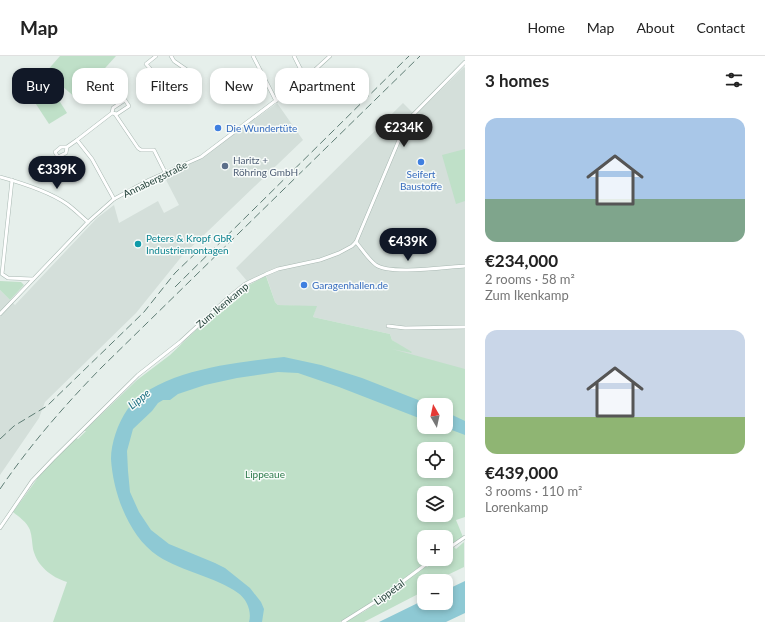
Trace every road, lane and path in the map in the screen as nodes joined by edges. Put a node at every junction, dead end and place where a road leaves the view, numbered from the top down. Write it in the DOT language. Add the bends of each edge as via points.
graph roads {
  1 [pos="156,56"];
  2 [pos="171,56"];
  3 [pos="253,56"];
  4 [pos="294,56"];
  5 [pos="330,56"];
  6 [pos="465,62"];
  7 [pos="150,68"];
  8 [pos="184,68"];
  9 [pos="300,68"];
  10 [pos="317,68"];
  11 [pos="275,99"];
  12 [pos="275,102"];
  13 [pos="114,114"];
  14 [pos="78,140"];
  15 [pos="67,147"];
  16 [pos="165,172"];
  17 [pos="0,177"];
  18 [pos="12,180"];
  19 [pos="114,199"];
  20 [pos="88,222"];
  21 [pos="356,242"];
  22 [pos="465,266"];
  23 [pos="33,279"];
  24 [pos="0,314"];
  25 [pos="388,326"];
  26 [pos="465,327"];
  27 [pos="0,528"];
  28 [pos="465,537"];
  29 [pos="453,545"];
  30 [pos="424,566"];
  31 [pos="343,622"];
  1 -- 7 [label="street" via="146,64"];
  2 -- 8 [label="street"];
  3 -- 11 [label="street"];
  4 -- 9 [label="street"];
  5 -- 10 [label="street, Annabergstraße"];
  6 -- 21 [label="street" via="407,121"];
  12 -- 16 [label="street, Annabergstraße" via="201,156"];
  13 -- 13 [label="street" via="129,106 124,100 113,108"];
  13 -- 14 [label="street"];
  13 -- 16 [label="street" via="140,150 154,150"];
  14 -- 15 [label="street"];
  14 -- 19 [label="street" via="92,158"];
  16 -- 19 [label="street, Annabergstraße"];
  17 -- 18 [label="street"];
  18 -- 20 [label="street" via="55,197"];
  18 -- 23 [label="street" via="2,274 8,278"];
  19 -- 20 [label="street, Annabergstraße"];
  20 -- 23 [label="street, Annabergstraße"];
  21 -- 22 [label="street" via="372,261 384,268 399,270"];
  21 -- 27 [label="street, Zum Ikenkamp" via="339,253 278,269 245,284 180,342 138,375 53,459 32,481"];
  23 -- 24 [label="street, Annabergstraße"];
  25 -- 26 [label="street"];
  28 -- 29 [label="street"];
  30 -- 31 [label="street, Lippetal"];
}
